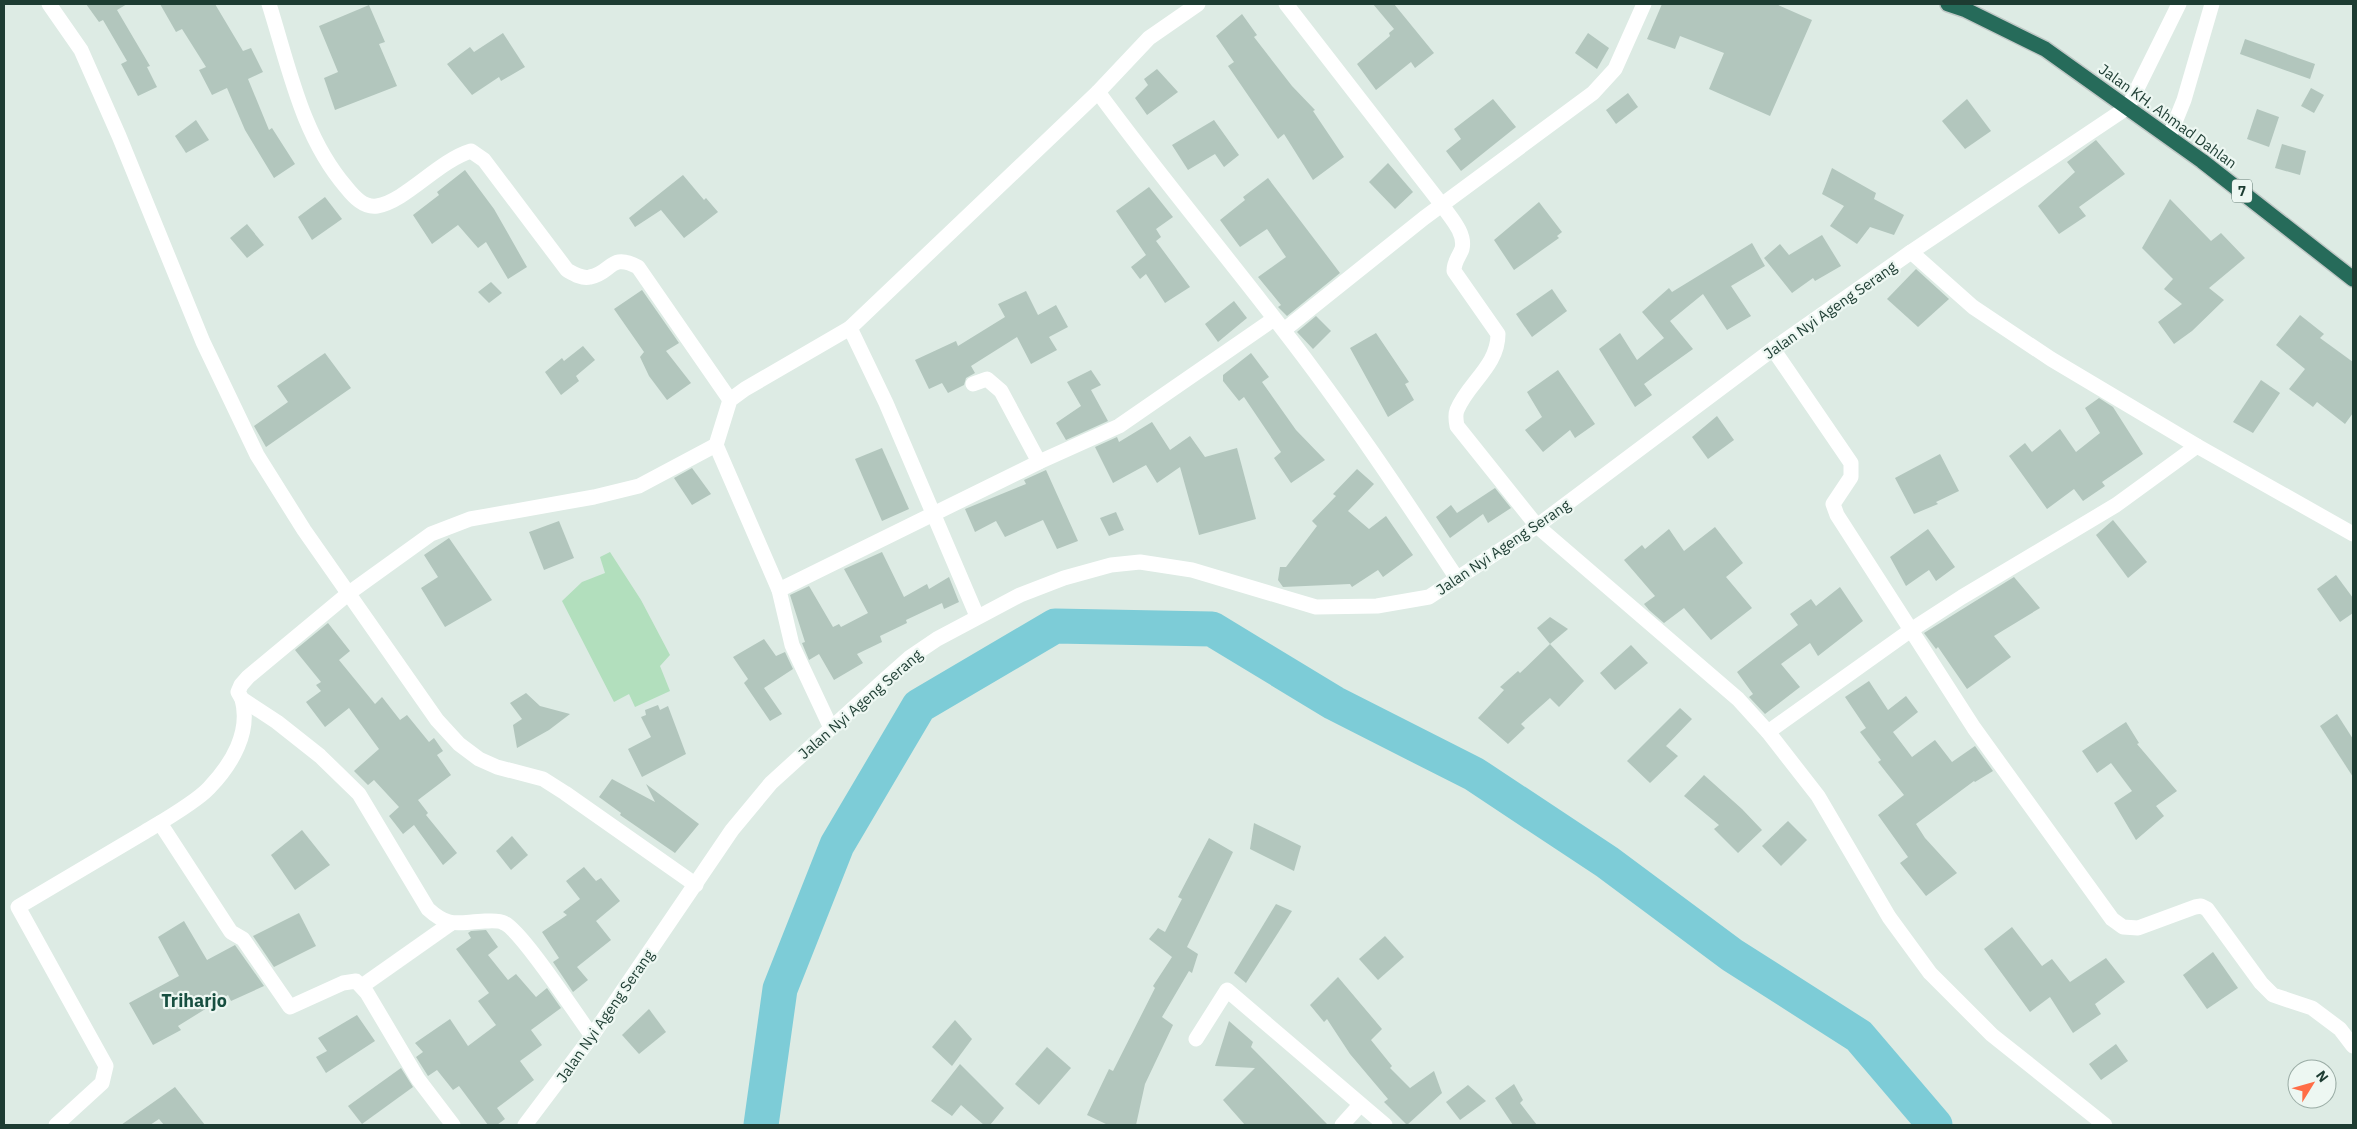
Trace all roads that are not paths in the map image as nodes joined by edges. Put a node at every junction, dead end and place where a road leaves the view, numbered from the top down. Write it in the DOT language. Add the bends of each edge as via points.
graph roads {
  1 [pos="49,4"];
  2 [pos="269,4"];
  3 [pos="1198,4"];
  4 [pos="1286,4"];
  5 [pos="1644,4"];
  6 [pos="1948,4"];
  7 [pos="2179,4"];
  8 [pos="2212,4"];
  9 [pos="1098,92"];
  10 [pos="2128,107"];
  11 [pos="2168,136"];
  12 [pos="1442,205"];
  13 [pos="1911,252"];
  14 [pos="2353,279"];
  15 [pos="1279,324"];
  16 [pos="850,328"];
  17 [pos="1773,349"];
  18 [pos="973,384"];
  19 [pos="730,400"];
  20 [pos="716,445"];
  21 [pos="2197,446"];
  22 [pos="1039,462"];
  23 [pos="933,513"];
  24 [pos="1537,526"];
  25 [pos="2353,534"];
  26 [pos="1458,580"];
  27 [pos="779,590"];
  28 [pos="349,593"];
  29 [pos="977,616"];
  30 [pos="1911,630"];
  31 [pos="242,699"];
  32 [pos="832,728"];
  33 [pos="1768,732"];
  34 [pos="160,822"];
  35 [pos="696,885"];
  36 [pos="450,924"];
  37 [pos="362,986"];
  38 [pos="592,1036"];
  39 [pos="1196,1038"];
  40 [pos="2353,1046"];
  41 [pos="1360,1105"];
  42 [pos="56,1125"];
  43 [pos="453,1125"];
  44 [pos="525,1125"];
  45 [pos="1342,1125"];
  46 [pos="1385,1125"];
  47 [pos="2104,1125"];
  1 -- 28 [label="street" via="81,50 203,342 257,455"];
  2 -- 19 [label="street" via="312,136 326,163 355,197 368,206 378,206 393,200 457,155 471,151 484,160 568,270 579,276 591,277 619,261 638,267"];
  3 -- 9 [label="street" via="1149,38"];
  4 -- 12 [label="street"];
  5 -- 12 [label="street" via="1615,69 1605,83"];
  6 -- 10 [label="highway, Jalan KH. Ahmad Dahlan / 7" via="2045,49"];
  7 -- 10 [label="street"];
  8 -- 11 [label="street" via="2184,100"];
  9 -- 15 [label="street"];
  9 -- 16 [label="street"];
  10 -- 11 [label="highway, Jalan KH. Ahmad Dahlan / 7"];
  10 -- 13 [label="street, Jalan Nyi Ageng Serang"];
  11 -- 14 [label="highway, Jalan KH. Ahmad Dahlan / 7"];
  12 -- 15 [label="street"];
  12 -- 24 [label="street" via="1462,238 1454,271 1498,334 1498,346 1492,359 1456,411 1457,426"];
  13 -- 17 [label="street, Jalan Nyi Ageng Serang"];
  13 -- 21 [label="street" via="1973,307 2051,359"];
  15 -- 22 [label="street" via="1120,426"];
  15 -- 26 [label="street" via="1383,467"];
  16 -- 19 [label="street"];
  16 -- 23 [label="street"];
  17 -- 24 [label="street, Jalan Nyi Ageng Serang"];
  17 -- 30 [label="street" via="1851,463 1851,477 1833,504 1837,516"];
  18 -- 22 [label="street" via="987,379 1001,391"];
  19 -- 20 [label="street"];
  20 -- 27 [label="street"];
  20 -- 28 [label="street" via="639,486 470,519 430,534"];
  21 -- 25 [label="street"];
  21 -- 30 [label="street" via="2116,505"];
  22 -- 23 [label="street"];
  23 -- 27 [label="street"];
  23 -- 29 [label="street"];
  24 -- 26 [label="street, Jalan Nyi Ageng Serang"];
  24 -- 33 [label="street" via="1738,699"];
  26 -- 29 [label="street, Jalan Nyi Ageng Serang" via="1429,597 1411,601 1377,606 1324,607 1293,602 1192,570 1140,562 1111,564 1020,595"];
  27 -- 32 [label="street" via="792,645"];
  28 -- 31 [label="street" via="248,677 238,692"];
  28 -- 35 [label="street" via="437,720 459,744 497,767 543,779"];
  29 -- 32 [label="street, Jalan Nyi Ageng Serang" via="909,658"];
  30 -- 33 [label="street"];
  30 -- 40 [label="street" via="1974,728 2112,919 2123,927 2138,928 2195,907 2207,909 2273,995 2312,1008 2340,1029"];
  31 -- 34 [label="street" via="246,713 244,728 240,743 224,770 208,790"];
  31 -- 36 [label="street" via="320,756 359,794 428,909"];
  32 -- 35 [label="street, Jalan Nyi Ageng Serang" via="766,790 732,830"];
  33 -- 47 [label="street" via="1818,796 1889,917 1930,973 1992,1036"];
  34 -- 37 [label="street" via="231,932 243,939 290,1007 349,980"];
  34 -- 42 [label="street" via="18,907 106,1066 102,1083"];
  35 -- 38 [label="street, Jalan Nyi Ageng Serang"];
  36 -- 37 [label="street"];
  36 -- 38 [label="street" via="504,923 526,945"];
  37 -- 43 [label="street" via="418,1079"];
  38 -- 44 [label="street, Jalan Nyi Ageng Serang"];
  39 -- 41 [label="street" via="1228,990"];
  41 -- 45 [label="street"];
  41 -- 46 [label="street"];
}
